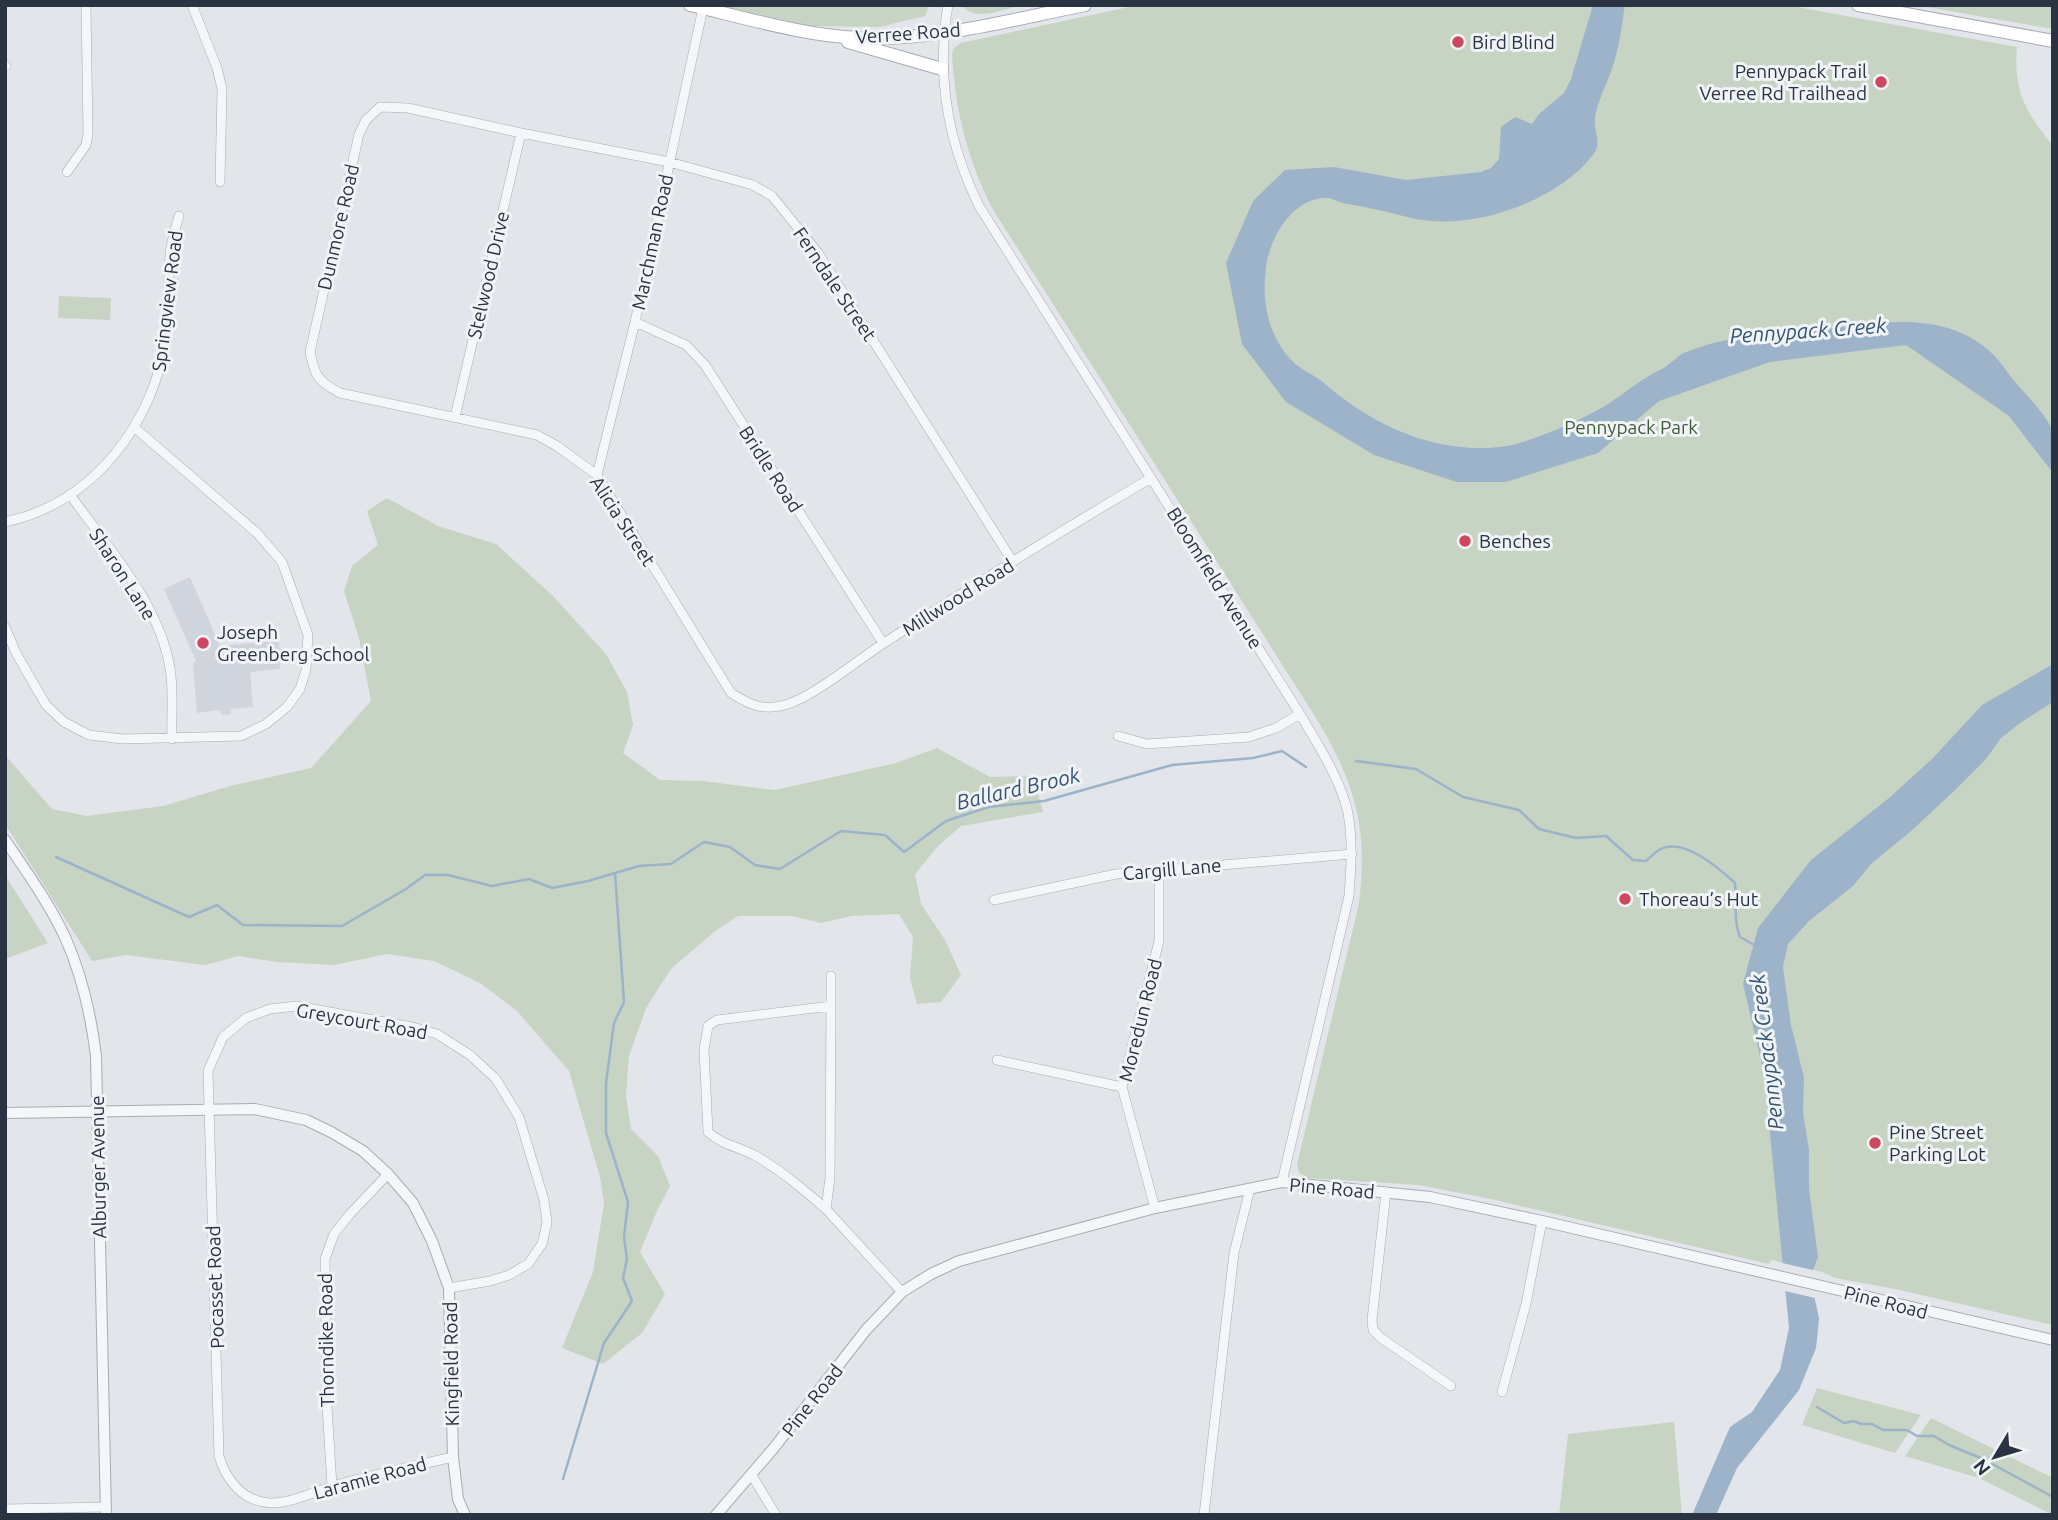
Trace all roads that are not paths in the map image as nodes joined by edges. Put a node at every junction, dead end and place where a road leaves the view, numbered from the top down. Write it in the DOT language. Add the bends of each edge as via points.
graph roads {
  1 [pos="86,5"];
  2 [pos="192,5"];
  3 [pos="948,5"];
  4 [pos="1085,5"];
  5 [pos="1858,5"];
  6 [pos="696,7"];
  7 [pos="943,34"];
  8 [pos="831,36"];
  9 [pos="2053,41"];
  10 [pos="942,69"];
  11 [pos="394,107"];
  12 [pos="521,133"];
  13 [pos="669,162"];
  14 [pos="67,172"];
  15 [pos="220,182"];
  16 [pos="179,216"];
  17 [pos="635,321"];
  18 [pos="313,368"];
  19 [pos="455,417"];
  20 [pos="135,428"];
  21 [pos="597,475"];
  22 [pos="1151,478"];
  23 [pos="71,496"];
  24 [pos="5,522"];
  25 [pos="1013,562"];
  26 [pos="5,627"];
  27 [pos="883,643"];
  28 [pos="762,709"];
  29 [pos="1300,714"];
  30 [pos="1118,736"];
  31 [pos="172,739"];
  32 [pos="5,840"];
  33 [pos="1352,854"];
  34 [pos="1159,870"];
  35 [pos="994,900"];
  36 [pos="831,975"];
  37 [pos="831,1006"];
  38 [pos="997,1060"];
  39 [pos="1122,1087"];
  40 [pos="210,1109"];
  41 [pos="96,1112"];
  42 [pos="5,1113"];
  43 [pos="388,1174"];
  44 [pos="1282,1182"];
  45 [pos="1250,1189"];
  46 [pos="1387,1192"];
  47 [pos="1155,1208"];
  48 [pos="826,1209"];
  49 [pos="1542,1221"];
  50 [pos="449,1288"];
  51 [pos="902,1292"];
  52 [pos="2053,1340"];
  53 [pos="1451,1386"];
  54 [pos="1502,1392"];
  55 [pos="453,1457"];
  56 [pos="221,1464"];
  57 [pos="751,1474"];
  58 [pos="332,1486"];
  59 [pos="5,1509"];
  60 [pos="106,1511"];
  61 [pos="465,1515"];
  62 [pos="716,1515"];
  63 [pos="776,1515"];
  64 [pos="1204,1515"];
  1 -- 14 [label="street" via="88,134 86,145"];
  2 -- 15 [label="street" via="222,89"];
  3 -- 7 [label="street, Bloomfield Avenue"];
  4 -- 7 [label="main road, Verree Road"];
  5 -- 9 [label="main road"];
  6 -- 8 [label="main road, Verree Road"];
  6 -- 13 [label="street, Marchman Road"];
  7 -- 8 [label="main road, Verree Road"];
  7 -- 10 [label="street, Bloomfield Avenue"];
  8 -- 10 [label="main road"];
  10 -- 22 [label="street, Bloomfield Avenue" via="959,158 979,206"];
  11 -- 12 [label="street, Ferndale Street"];
  11 -- 18 [label="street, Dunmore Road" via="380,107 359,134 310,352"];
  12 -- 13 [label="street, Ferndale Street"];
  12 -- 19 [label="street, Stelwood Drive"];
  13 -- 17 [label="street, Marchman Road"];
  13 -- 25 [label="street, Ferndale Street" via="753,184 772,196 818,253"];
  16 -- 20 [label="street, Springview Road" via="171,248 166,337 158,377"];
  17 -- 21 [label="street, Marchman Road"];
  17 -- 27 [label="street, Bridle Road" via="686,345 705,365"];
  18 -- 19 [label="street, Alicia Street" via="321,383 340,393"];
  19 -- 21 [label="street, Alicia Street" via="537,435"];
  20 -- 23 [label="street, Springview Road"];
  20 -- 31 [label="street" via="257,533 282,562 308,635 300,689 266,724 241,736"];
  21 -- 28 [label="street, Alicia Street" via="731,693"];
  22 -- 25 [label="street, Millwood Road"];
  22 -- 29 [label="street, Bloomfield Avenue"];
  23 -- 24 [label="street, Springview Road"];
  23 -- 31 [label="street, Sharon Lane" via="132,582 162,637 170,669"];
  25 -- 27 [label="street, Millwood Road"];
  26 -- 31 [label="street" via="39,694 64,722 89,735"];
  27 -- 28 [label="street, Millwood Road" via="808,694 789,704"];
  29 -- 30 [label="street" via="1276,729 1249,737 1147,744"];
  29 -- 33 [label="street, Bloomfield Avenue" via="1339,787 1348,814"];
  32 -- 41 [label="street, Alburger Avenue" via="64,935 78,968 93,1026"];
  33 -- 34 [label="street, Cargill Lane"];
  33 -- 44 [label="street, Bloomfield Avenue" via="1341,938"];
  34 -- 35 [label="street, Cargill Lane" via="1116,874"];
  34 -- 39 [label="street, Moredun Road" via="1160,941"];
  36 -- 37 [label="street"];
  37 -- 48 [label="street"];
  37 -- 48 [label="street" via="717,1020 708,1026 704,1050 708,1132 763,1161"];
  38 -- 39 [label="street"];
  39 -- 47 [label="street, Moredun Road"];
  40 -- 41 [label="street, Kingfield Road"];
  40 -- 43 [label="street, Kingfield Road" via="256,1109 306,1121 363,1151"];
  40 -- 50 [label="street, Greycourt Road" via="208,1072 223,1037 246,1018 270,1009 297,1006 412,1027 437,1034 470,1055 496,1079 519,1117 547,1223 542,1244 528,1264 490,1281"];
  40 -- 56 [label="street, Pocasset Road"];
  41 -- 42 [label="street, Kingfield Road"];
  41 -- 60 [label="street, Alburger Avenue"];
  43 -- 50 [label="street, Kingfield Road" via="424,1223"];
  43 -- 58 [label="street, Thorndike Road" via="334,1234 325,1259"];
  44 -- 45 [label="street, Pine Road"];
  44 -- 46 [label="street, Pine Road"];
  45 -- 47 [label="street, Pine Road"];
  45 -- 64 [label="street" via="1234,1253"];
  46 -- 49 [label="street, Pine Road"];
  46 -- 53 [label="street" via="1373,1330"];
  47 -- 51 [label="street, Pine Road" via="959,1261"];
  48 -- 51 [label="street"];
  49 -- 52 [label="street, Pine Road"];
  49 -- 54 [label="street"];
  50 -- 55 [label="street, Kingfield Road"];
  51 -- 57 [label="street, Pine Road"];
  55 -- 58 [label="street, Laramie Road"];
  55 -- 61 [label="street, Kingfield Road" via="458,1499"];
  56 -- 58 [label="street, Laramie Road" via="234,1487 270,1503"];
  57 -- 62 [label="street, Pine Road"];
  57 -- 63 [label="street"];
  59 -- 60 [label="street"];
}
